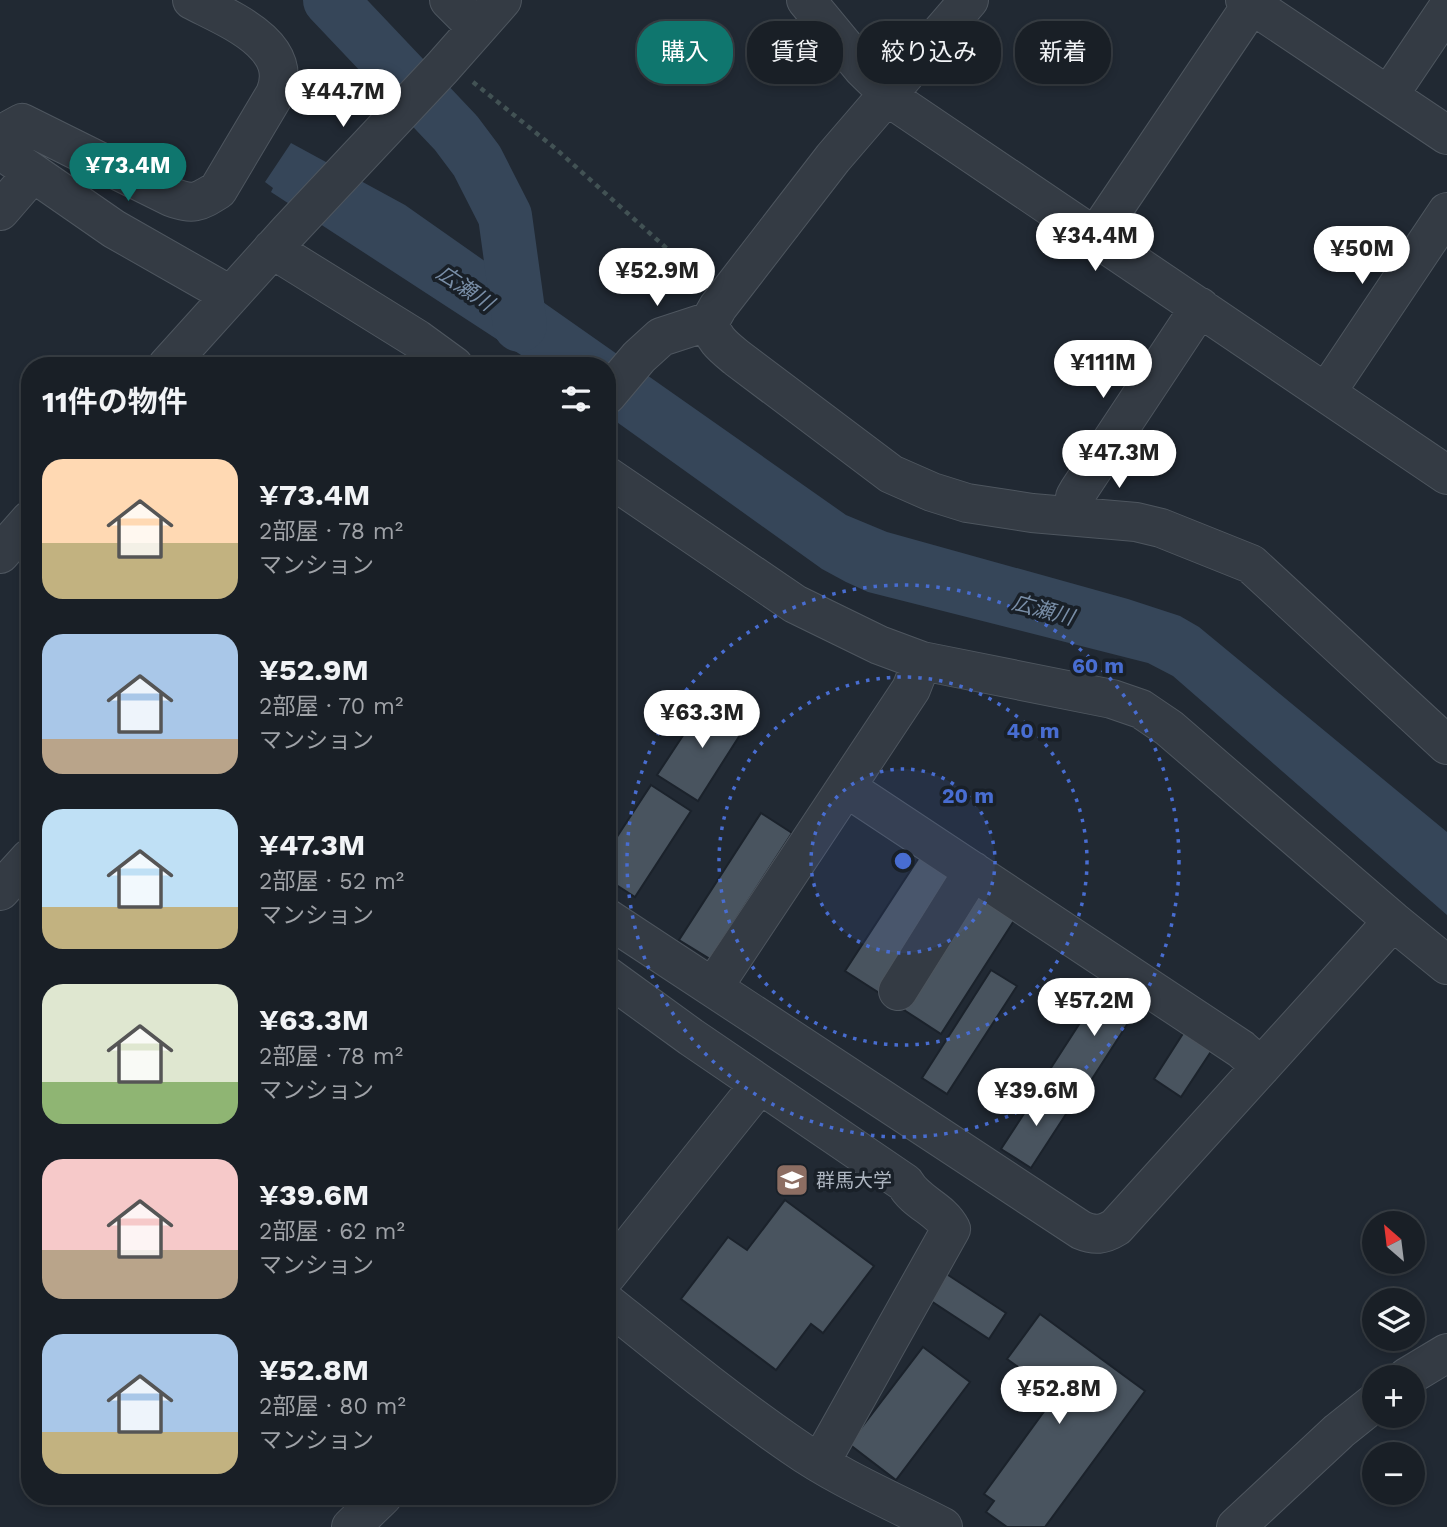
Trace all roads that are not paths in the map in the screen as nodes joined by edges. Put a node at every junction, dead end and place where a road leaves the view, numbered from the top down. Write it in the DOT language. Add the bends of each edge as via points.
graph roads {
  1 [pos="192,0"];
  2 [pos="449,0"];
  3 [pos="806,0"];
  4 [pos="969,0"];
  5 [pos="1251,2"];
  6 [pos="1447,9"];
  7 [pos="489,14"];
  8 [pos="888,94"];
  9 [pos="1389,95"];
  10 [pos="1447,135"];
  11 [pos="0,148"];
  12 [pos="32,174"];
  13 [pos="0,211"];
  14 [pos="1447,212"];
  15 [pos="1095,237"];
  16 [pos="280,241"];
  17 [pos="230,295"];
  18 [pos="1199,307"];
  19 [pos="714,314"];
  20 [pos="175,357"];
  21 [pos="442,357"];
  22 [pos="616,384"];
  23 [pos="1326,393"];
  24 [pos="1447,475"];
  25 [pos="616,482"];
  26 [pos="1074,516"];
  27 [pos="922,661"];
  28 [pos="1447,746"];
  29 [pos="847,788"];
  30 [pos="21,868"];
  31 [pos="973,871"];
  32 [pos="0,891"];
  33 [pos="1393,921"];
  34 [pos="616,924"];
  35 [pos="1447,965"];
  36 [pos="616,982"];
  37 [pos="714,986"];
  38 [pos="898,991"];
  39 [pos="1261,1067"];
  40 [pos="760,1084"];
  41 [pos="616,1264"];
  42 [pos="616,1310"];
  43 [pos="1447,1353"];
  44 [pos="1425,1366"];
  45 [pos="1362,1413"];
  46 [pos="820,1464"];
  47 [pos="374,1505"];
  48 [pos="351,1527"];
  49 [pos="943,1527"];
  50 [pos="1236,1527"];
  1 -- 11 [label="street" via="253,33 272,51 278,67 275,94 218,190 190,203 171,197 22,123 11,129"];
  2 -- 7 [label="street"];
  3 -- 8 [label="street"];
  4 -- 8 [label="street"];
  5 -- 9 [label="street"];
  5 -- 15 [label="street"];
  6 -- 9 [label="street"];
  7 -- 16 [label="street"];
  8 -- 15 [label="street"];
  8 -- 19 [label="street"];
  9 -- 10 [label="street"];
  11 -- 12 [label="street"];
  12 -- 13 [label="street"];
  12 -- 17 [label="street" via="114,229"];
  14 -- 23 [label="street"];
  15 -- 18 [label="street"];
  16 -- 17 [label="street"];
  16 -- 21 [label="street"];
  17 -- 20 [label="street"];
  18 -- 23 [label="street"];
  18 -- 26 [label="street" via="1080,489"];
  19 -- 22 [label="street" via="661,338"];
  19 -- 26 [label="street" via="713,334 723,346 891,474 967,503"];
  23 -- 24 [label="street"];
  25 -- 27 [label="street" via="795,604"];
  26 -- 28 [label="street" via="1161,528 1251,564"];
  27 -- 29 [label="street" via="911,689"];
  27 -- 33 [label="street" via="1112,699 1141,709"];
  29 -- 31 [label="street"];
  29 -- 37 [label="street"];
  30 -- 32 [label="street"];
  31 -- 38 [label="street"];
  31 -- 39 [label="street" via="1241,1049"];
  33 -- 35 [label="street"];
  33 -- 39 [label="street"];
  34 -- 37 [label="street"];
  36 -- 40 [label="street"];
  37 -- 39 [label="street" via="1092,1235 1116,1227"];
  40 -- 41 [label="street"];
  40 -- 46 [label="street" via="905,1183 911,1194 951,1229"];
  42 -- 46 [label="street"];
  43 -- 44 [label="street"];
  45 -- 50 [label="street"];
  46 -- 49 [label="street"];
  47 -- 48 [label="street"];
}
